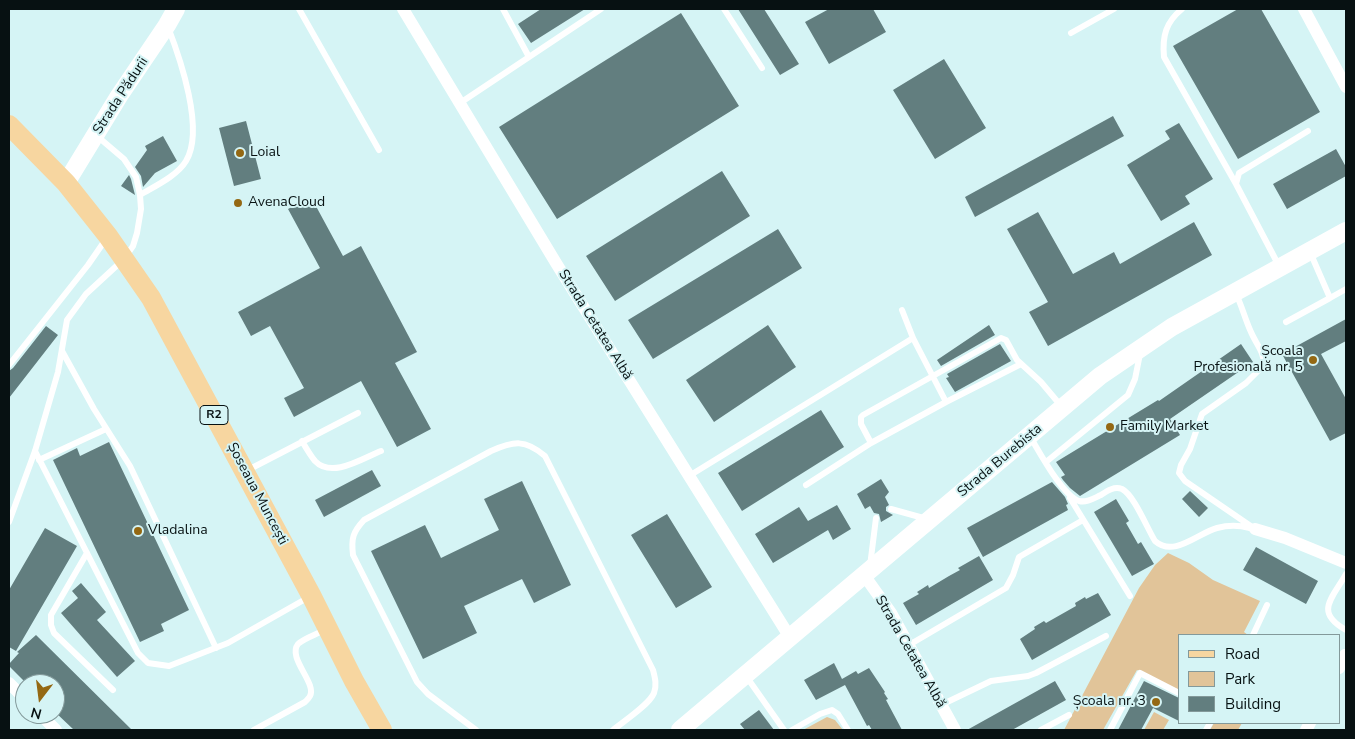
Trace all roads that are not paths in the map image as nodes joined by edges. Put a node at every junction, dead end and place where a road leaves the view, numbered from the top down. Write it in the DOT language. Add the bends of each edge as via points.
graph roads {
  1 [pos="176,9"];
  2 [pos="299,9"];
  3 [pos="403,9"];
  4 [pos="502,9"];
  5 [pos="601,9"];
  6 [pos="724,9"];
  7 [pos="1114,9"];
  8 [pos="1182,9"];
  9 [pos="1304,9"];
  10 [pos="167,25"];
  11 [pos="1071,32"];
  12 [pos="529,57"];
  13 [pos="762,68"];
  14 [pos="1346,86"];
  15 [pos="460,103"];
  16 [pos="9,125"];
  17 [pos="1308,131"];
  18 [pos="95,135"];
  19 [pos="379,150"];
  20 [pos="66,182"];
  21 [pos="1236,184"];
  22 [pos="140,195"];
  23 [pos="1346,230"];
  24 [pos="108,236"];
  25 [pos="1310,251"];
  26 [pos="124,259"];
  27 [pos="1280,268"];
  28 [pos="1346,289"];
  29 [pos="1236,293"];
  30 [pos="1330,298"];
  31 [pos="902,310"];
  32 [pos="1286,322"];
  33 [pos="914,338"];
  34 [pos="1141,349"];
  35 [pos="62,351"];
  36 [pos="1021,364"];
  37 [pos="9,365"];
  38 [pos="932,375"];
  39 [pos="946,402"];
  40 [pos="1062,408"];
  41 [pos="358,412"];
  42 [pos="106,429"];
  43 [pos="1030,436"];
  44 [pos="302,441"];
  45 [pos="871,443"];
  46 [pos="35,451"];
  47 [pos="381,451"];
  48 [pos="39,460"];
  49 [pos="1046,462"];
  50 [pos="245,472"];
  51 [pos="689,476"];
  52 [pos="806,485"];
  53 [pos="1070,497"];
  54 [pos="891,509"];
  55 [pos="876,518"];
  56 [pos="931,520"];
  57 [pos="1083,520"];
  58 [pos="9,522"];
  59 [pos="1255,529"];
  60 [pos="87,553"];
  61 [pos="1346,563"];
  62 [pos="867,573"];
  63 [pos="1346,574"];
  64 [pos="311,595"];
  65 [pos="1130,596"];
  66 [pos="1268,605"];
  67 [pos="327,629"];
  68 [pos="1346,630"];
  69 [pos="1254,634"];
  70 [pos="1106,636"];
  71 [pos="790,639"];
  72 [pos="909,645"];
  73 [pos="216,648"];
  74 [pos="1345,655"];
  75 [pos="1340,666"];
  76 [pos="746,676"];
  77 [pos="113,690"];
  78 [pos="1178,692"];
  79 [pos="941,704"];
  80 [pos="1069,715"];
  81 [pos="254,730"];
  82 [pos="382,730"];
  83 [pos="476,730"];
  84 [pos="613,730"];
  85 [pos="680,730"];
  86 [pos="784,730"];
  87 [pos="792,730"];
  88 [pos="848,730"];
  89 [pos="955,730"];
  90 [pos="1041,730"];
  91 [pos="1110,730"];
  1 -- 10 [label="main road, Strada Pădurii"];
  2 -- 19 [label="lane"];
  3 -- 15 [label="street, Strada Cetatea Albă"];
  4 -- 12 [label="lane"];
  5 -- 12 [label="lane"];
  6 -- 13 [label="lane"];
  7 -- 11 [label="lane"];
  8 -- 21 [label="lane" via="1164,32 1164,57"];
  9 -- 14 [label="street"];
  10 -- 18 [label="main road, Strada Pădurii"];
  10 -- 22 [label="lane" via="187,86 192,147 181,168"];
  12 -- 15 [label="lane"];
  15 -- 51 [label="street, Strada Cetatea Albă"];
  16 -- 20 [label="main road, Șoseaua Muncești / R2"];
  17 -- 21 [label="lane" via="1239,173"];
  18 -- 20 [label="main road, Strada Pădurii"];
  18 -- 22 [label="lane" via="124,159 136,177"];
  20 -- 24 [label="main road, Șoseaua Muncești / R2"];
  21 -- 27 [label="lane"];
  22 -- 26 [label="lane" via="137,233"];
  23 -- 25 [label="main road, Strada Burebista"];
  24 -- 26 [label="main road, Șoseaua Muncești / R2"];
  24 -- 37 [label="lane"];
  25 -- 27 [label="main road, Strada Burebista"];
  25 -- 30 [label="lane"];
  26 -- 35 [label="lane" via="86,294 67,320"];
  26 -- 50 [label="main road, Șoseaua Muncești / R2" via="151,298"];
  27 -- 29 [label="main road, Strada Burebista"];
  28 -- 30 [label="lane"];
  29 -- 34 [label="main road, Strada Burebista" via="1172,327"];
  29 -- 59 [label="lane" via="1251,333 1261,348 1264,365 1246,383 1202,414 1179,473 1185,481"];
  30 -- 32 [label="lane"];
  31 -- 33 [label="lane"];
  33 -- 38 [label="lane"];
  33 -- 51 [label="lane"];
  34 -- 40 [label="main road, Strada Burebista" via="1100,376"];
  34 -- 49 [label="lane" via="1128,396"];
  35 -- 42 [label="lane"];
  35 -- 46 [label="lane"];
  36 -- 38 [label="lane" via="1006,340 1001,338"];
  36 -- 39 [label="lane"];
  36 -- 40 [label="lane"];
  38 -- 39 [label="lane"];
  38 -- 45 [label="lane" via="861,417 861,424"];
  39 -- 45 [label="lane"];
  40 -- 43 [label="main road, Strada Burebista"];
  41 -- 44 [label="lane"];
  42 -- 48 [label="lane"];
  42 -- 73 [label="lane" via="130,466"];
  43 -- 49 [label="lane"];
  43 -- 56 [label="main road, Strada Burebista"];
  44 -- 47 [label="lane" via="316,462 332,469"];
  44 -- 50 [label="lane"];
  45 -- 52 [label="lane"];
  46 -- 48 [label="lane"];
  46 -- 58 [label="lane"];
  48 -- 60 [label="lane"];
  49 -- 53 [label="lane"];
  50 -- 64 [label="main road, Șoseaua Muncești / R2"];
  51 -- 71 [label="street, Strada Cetatea Albă"];
  53 -- 57 [label="lane"];
  53 -- 59 [label="lane" via="1081,502 1112,489 1124,490 1155,541 1168,548 1217,528 1242,526"];
  54 -- 56 [label="lane"];
  55 -- 62 [label="lane"];
  56 -- 62 [label="main road, Strada Burebista"];
  57 -- 65 [label="lane"];
  57 -- 72 [label="lane" via="1019,557 1006,588"];
  59 -- 61 [label="street"];
  60 -- 73 [label="lane" via="138,653 148,663 169,666"];
  60 -- 77 [label="lane" via="51,615 51,624 54,633"];
  62 -- 71 [label="main road, Strada Burebista"];
  62 -- 72 [label="street, Strada Cetatea Albă"];
  63 -- 68 [label="lane" via="1330,601 1328,615"];
  64 -- 67 [label="main road, Șoseaua Muncești / R2"];
  64 -- 73 [label="lane"];
  66 -- 69 [label="lane"];
  67 -- 81 [label="lane" via="299,644 295,650 312,689 310,696 305,702"];
  67 -- 82 [label="main road, Șoseaua Muncești / R2"];
  70 -- 79 [label="lane" via="1036,673 990,680"];
  71 -- 76 [label="main road, Strada Burebista"];
  72 -- 79 [label="street, Strada Cetatea Albă"];
  74 -- 75 [label="street"];
  76 -- 85 [label="main road, Strada Burebista"];
  76 -- 86 [label="lane"];
  78 -- 91 [label="lane" via="1140,673"];
  79 -- 89 [label="street, Strada Cetatea Albă"];
  80 -- 90 [label="lane"];
  83 -- 84 [label="lane" via="417,682 353,555 352,542 355,530 364,520 491,451 510,443 525,443 546,456 654,670 654,694"];
  87 -- 88 [label="lane" via="832,710"];
}
